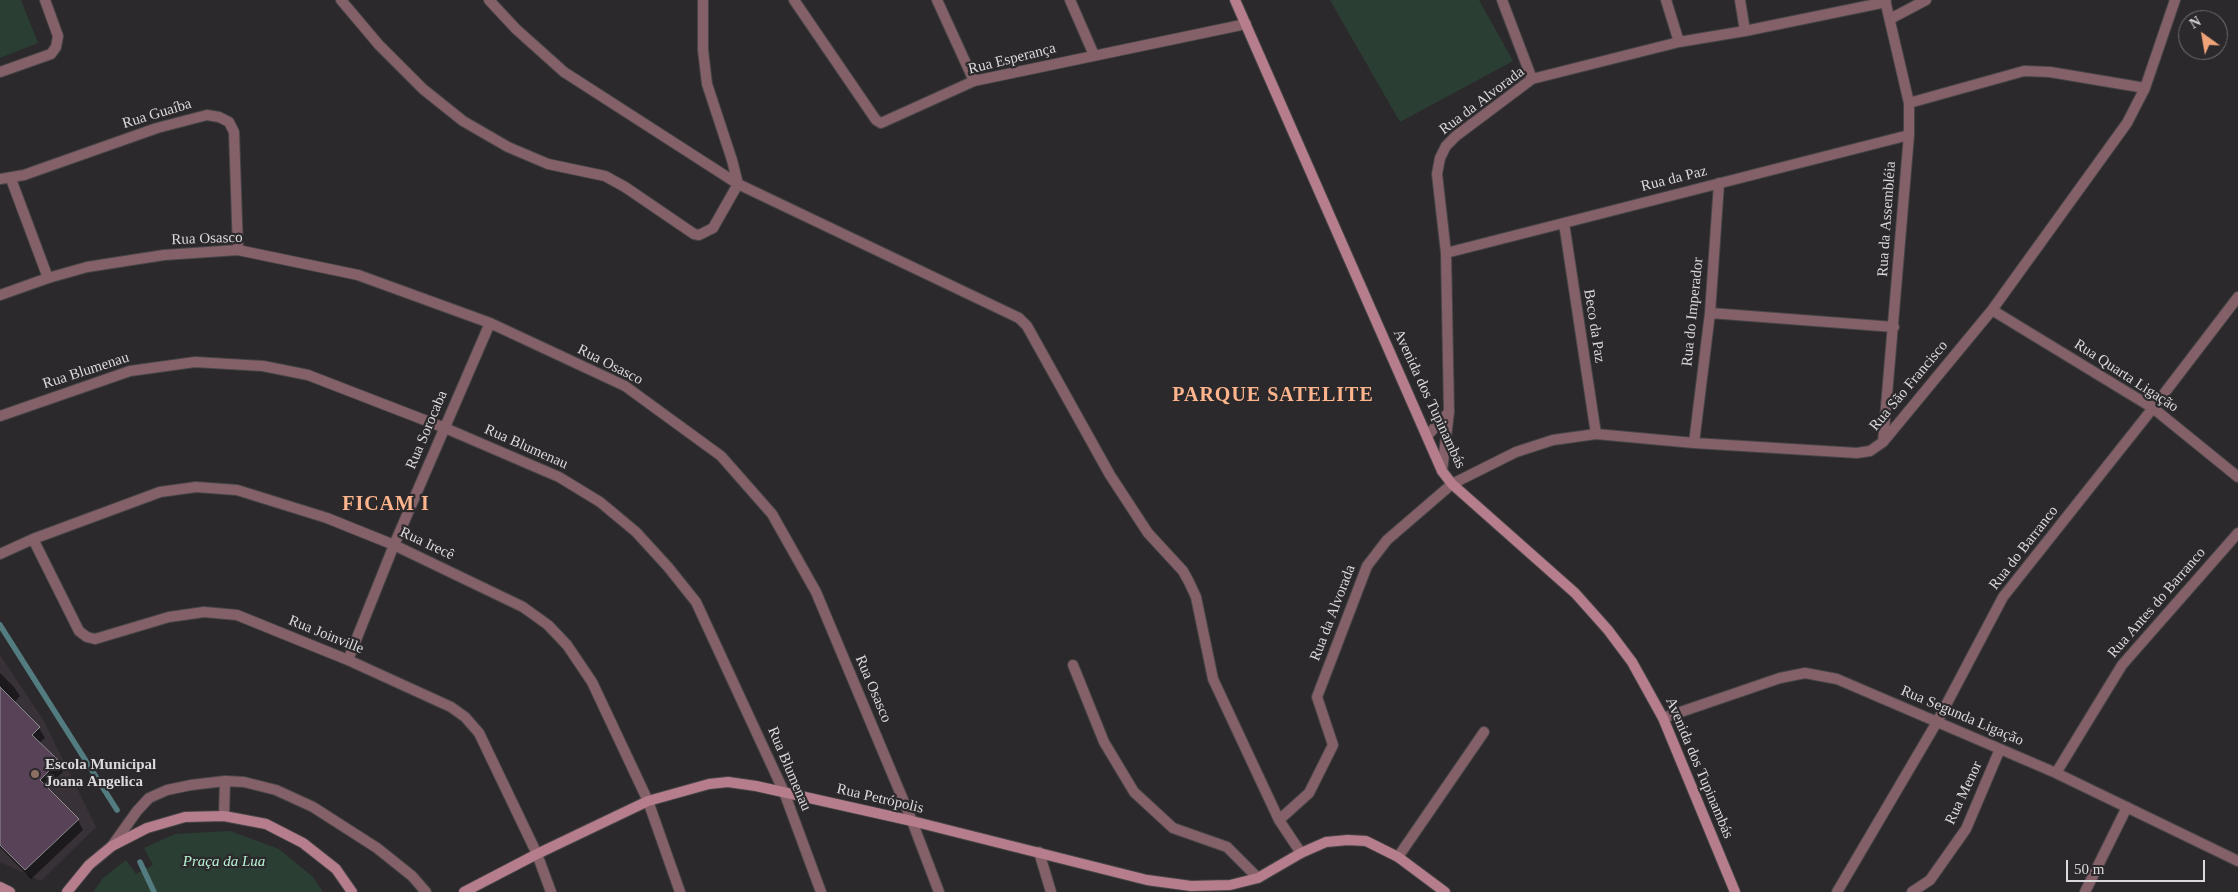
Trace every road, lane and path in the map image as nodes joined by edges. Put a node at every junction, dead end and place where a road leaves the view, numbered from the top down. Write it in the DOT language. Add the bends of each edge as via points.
graph roads {
  1 [pos="46,0"];
  2 [pos="341,0"];
  3 [pos="490,0"];
  4 [pos="703,0"];
  5 [pos="794,0"];
  6 [pos="937,0"];
  7 [pos="1070,0"];
  8 [pos="1235,0"];
  9 [pos="1502,0"];
  10 [pos="1666,0"];
  11 [pos="1740,0"];
  12 [pos="1926,0"];
  13 [pos="2176,0"];
  14 [pos="1886,1"];
  15 [pos="1890,19"];
  16 [pos="1246,24"];
  17 [pos="1745,31"];
  18 [pos="1679,42"];
  19 [pos="1094,55"];
  20 [pos="0,72"];
  21 [pos="1532,79"];
  22 [pos="974,81"];
  23 [pos="2145,88"];
  24 [pos="1909,103"];
  25 [pos="1909,135"];
  26 [pos="0,179"];
  27 [pos="11,179"];
  28 [pos="1719,183"];
  29 [pos="738,184"];
  30 [pos="1564,223"];
  31 [pos="238,250"];
  32 [pos="1446,253"];
  33 [pos="48,278"];
  34 [pos="0,296"];
  35 [pos="2238,297"];
  36 [pos="1992,310"];
  37 [pos="1710,313"];
  38 [pos="490,323"];
  39 [pos="1894,326"];
  40 [pos="2154,408"];
  41 [pos="1449,412"];
  42 [pos="0,416"];
  43 [pos="445,428"];
  44 [pos="1596,434"];
  45 [pos="1427,436"];
  46 [pos="1883,442"];
  47 [pos="1694,443"];
  48 [pos="1442,471"];
  49 [pos="2238,477"];
  50 [pos="1452,484"];
  51 [pos="2238,533"];
  52 [pos="33,539"];
  53 [pos="394,545"];
  54 [pos="0,554"];
  55 [pos="348,660"];
  56 [pos="1073,666"];
  57 [pos="1663,718"];
  58 [pos="1937,722"];
  59 [pos="1484,732"];
  60 [pos="2000,749"];
  61 [pos="2056,773"];
  62 [pos="225,781"];
  63 [pos="784,792"];
  64 [pos="648,801"];
  65 [pos="2127,807"];
  66 [pos="224,816"];
  67 [pos="1279,820"];
  68 [pos="912,821"];
  69 [pos="112,846"];
  70 [pos="1039,852"];
  71 [pos="1301,852"];
  72 [pos="537,854"];
  73 [pos="1398,856"];
  74 [pos="2238,860"];
  75 [pos="1258,878"];
  76 [pos="0,887"];
  77 [pos="10,892"];
  78 [pos="67,892"];
  79 [pos="352,892"];
  80 [pos="426,892"];
  81 [pos="464,892"];
  82 [pos="551,892"];
  83 [pos="680,892"];
  84 [pos="821,892"];
  85 [pos="939,892"];
  86 [pos="1051,892"];
  87 [pos="1445,892"];
  88 [pos="1735,892"];
  89 [pos="1837,892"];
  90 [pos="1912,892"];
  91 [pos="2085,892"];
  1 -- 20 [label="street" via="58,36 56,47 51,54"];
  2 -- 29 [label="street" via="379,45 423,89 463,121 508,147 548,164 625,186 694,234 713,228"];
  3 -- 29 [label="street" via="516,29 564,72"];
  4 -- 29 [label="street" via="707,84"];
  5 -- 22 [label="street, Rua Esperança" via="878,123"];
  6 -- 22 [label="street"];
  7 -- 19 [label="street"];
  8 -- 16 [label="street, Avenida dos Tupinambás"];
  9 -- 21 [label="street"];
  10 -- 18 [label="street"];
  11 -- 17 [label="street"];
  12 -- 15 [label="street"];
  13 -- 23 [label="street, Rua São Francisco"];
  14 -- 15 [label="street, Rua da Assembléia"];
  14 -- 17 [label="street, Rua da Alvorada"];
  15 -- 24 [label="street, Rua da Assembléia"];
  16 -- 19 [label="street, Rua Esperança"];
  16 -- 45 [label="street, Avenida dos Tupinambás"];
  17 -- 18 [label="street, Rua da Alvorada"];
  18 -- 21 [label="street, Rua da Alvorada"];
  19 -- 22 [label="street, Rua Esperança"];
  21 -- 32 [label="street, Rua da Alvorada" via="1456,136 1440,158 1437,174"];
  23 -- 24 [label="street" via="2050,72 2024,71"];
  23 -- 36 [label="street, Rua São Francisco" via="2127,123"];
  24 -- 25 [label="street, Rua da Assembléia"];
  25 -- 28 [label="street, Rua da Paz"];
  25 -- 39 [label="street, Rua da Assembléia"];
  26 -- 27 [label="street, Rua Guaíba"];
  27 -- 31 [label="street, Rua Guaíba" via="157,128 207,114 219,117 228,122 234,132"];
  27 -- 33 [label="street"];
  28 -- 30 [label="street, Rua da Paz"];
  28 -- 37 [label="street, Rua do Imperador"];
  29 -- 67 [label="street" via="1005,310 1027,326 1110,475 1148,533 1190,582 1213,679"];
  30 -- 32 [label="street, Rua da Paz"];
  30 -- 44 [label="street, Beco da Paz"];
  31 -- 33 [label="street, Rua Osasco" via="164,255 87,267"];
  31 -- 38 [label="street, Rua Osasco" via="358,275"];
  32 -- 41 [label="street, Rua da Alvorada"];
  33 -- 34 [label="street, Rua Osasco"];
  35 -- 40 [label="street, Rua do Barranco"];
  36 -- 40 [label="street, Rua Quarta Ligação"];
  36 -- 46 [label="street, Rua São Francisco"];
  37 -- 39 [label="street"];
  37 -- 47 [label="street, Rua do Imperador"];
  38 -- 43 [label="street, Rua Sorocaba"];
  38 -- 68 [label="street, Rua Osasco" via="626,386 721,456 772,514 816,592"];
  39 -- 46 [label="street, Rua da Assembléia"];
  40 -- 49 [label="street, Rua Quarta Ligação"];
  40 -- 58 [label="street, Rua do Barranco" via="2003,597"];
  41 -- 45 [label="street"];
  41 -- 48 [label="street, Rua da Alvorada"];
  42 -- 43 [label="street, Rua Blumenau" via="130,371 195,362 263,366 308,375"];
  43 -- 53 [label="street, Rua Sorocaba"];
  43 -- 63 [label="street, Rua Blumenau" via="558,477 600,502 636,532 696,602"];
  44 -- 47 [label="street, Rua São Francisco"];
  44 -- 50 [label="street, Rua São Francisco" via="1553,440 1516,452"];
  45 -- 48 [label="street, Avenida dos Tupinambás"];
  46 -- 47 [label="street, Rua São Francisco" via="1870,451 1857,453"];
  48 -- 50 [label="street, Avenida dos Tupinambás"];
  50 -- 57 [label="street, Avenida dos Tupinambás" via="1575,593 1632,662"];
  50 -- 67 [label="street, Rua da Alvorada" via="1387,540 1367,566 1317,697 1333,745 1309,793"];
  51 -- 61 [label="street, Rua Antes do Barranco" via="2122,665"];
  52 -- 53 [label="street, Rua Irecê" via="160,492 196,487 237,490 327,518"];
  52 -- 54 [label="street, Rua Irecê"];
  52 -- 55 [label="street, Rua Joinville" via="79,631 87,637 95,638 169,617 204,612 237,615"];
  53 -- 55 [label="street, Rua Sorocaba"];
  53 -- 64 [label="street, Rua Irecê" via="523,606 567,644 592,682"];
  55 -- 72 [label="street, Rua Joinville" via="451,707 465,717 479,733"];
  56 -- 75 [label="street" via="1104,742 1134,792 1173,828 1227,847"];
  57 -- 58 [label="street, Rua Segunda Ligação" via="1780,678 1806,673 1837,679"];
  57 -- 88 [label="street, Avenida dos Tupinambás"];
  58 -- 60 [label="street, Rua Segunda Ligação"];
  58 -- 89 [label="street, Rua do Barranco"];
  59 -- 73 [label="street"];
  60 -- 61 [label="street, Rua Segunda Ligação"];
  60 -- 90 [label="street, Rua Menor" via="1966,828 1930,880"];
  61 -- 65 [label="street, Rua Segunda Ligação"];
  62 -- 66 [label="street"];
  62 -- 69 [label="street" via="167,790 149,798"];
  62 -- 80 [label="street" via="276,790 313,806 377,848 412,876"];
  63 -- 64 [label="street, Rua Petrópolis" via="728,782 708,784"];
  63 -- 68 [label="street, Rua Petrópolis"];
  63 -- 84 [label="street, Rua Blumenau"];
  64 -- 72 [label="street, Rua Petrópolis"];
  64 -- 83 [label="street, Rua Irecê"];
  65 -- 74 [label="street, Rua Segunda Ligação"];
  65 -- 91 [label="street"];
  66 -- 69 [label="street" via="185,817 147,828"];
  66 -- 79 [label="street" via="266,824 304,843 336,869"];
  67 -- 71 [label="street"];
  68 -- 70 [label="street, Rua Petrópolis"];
  68 -- 85 [label="street, Rua Osasco"];
  69 -- 78 [label="street" via="89,865"];
  70 -- 75 [label="street, Rua Petrópolis" via="1147,880 1191,886 1230,885"];
  70 -- 86 [label="street"];
  71 -- 73 [label="street, Rua Petrópolis" via="1326,842 1348,840 1366,841"];
  71 -- 75 [label="street, Rua Petrópolis"];
  72 -- 81 [label="street, Rua Petrópolis"];
  72 -- 82 [label="street, Rua Joinville"];
  73 -- 87 [label="street, Rua Petrópolis"];
  76 -- 77 [label="street"];
}
